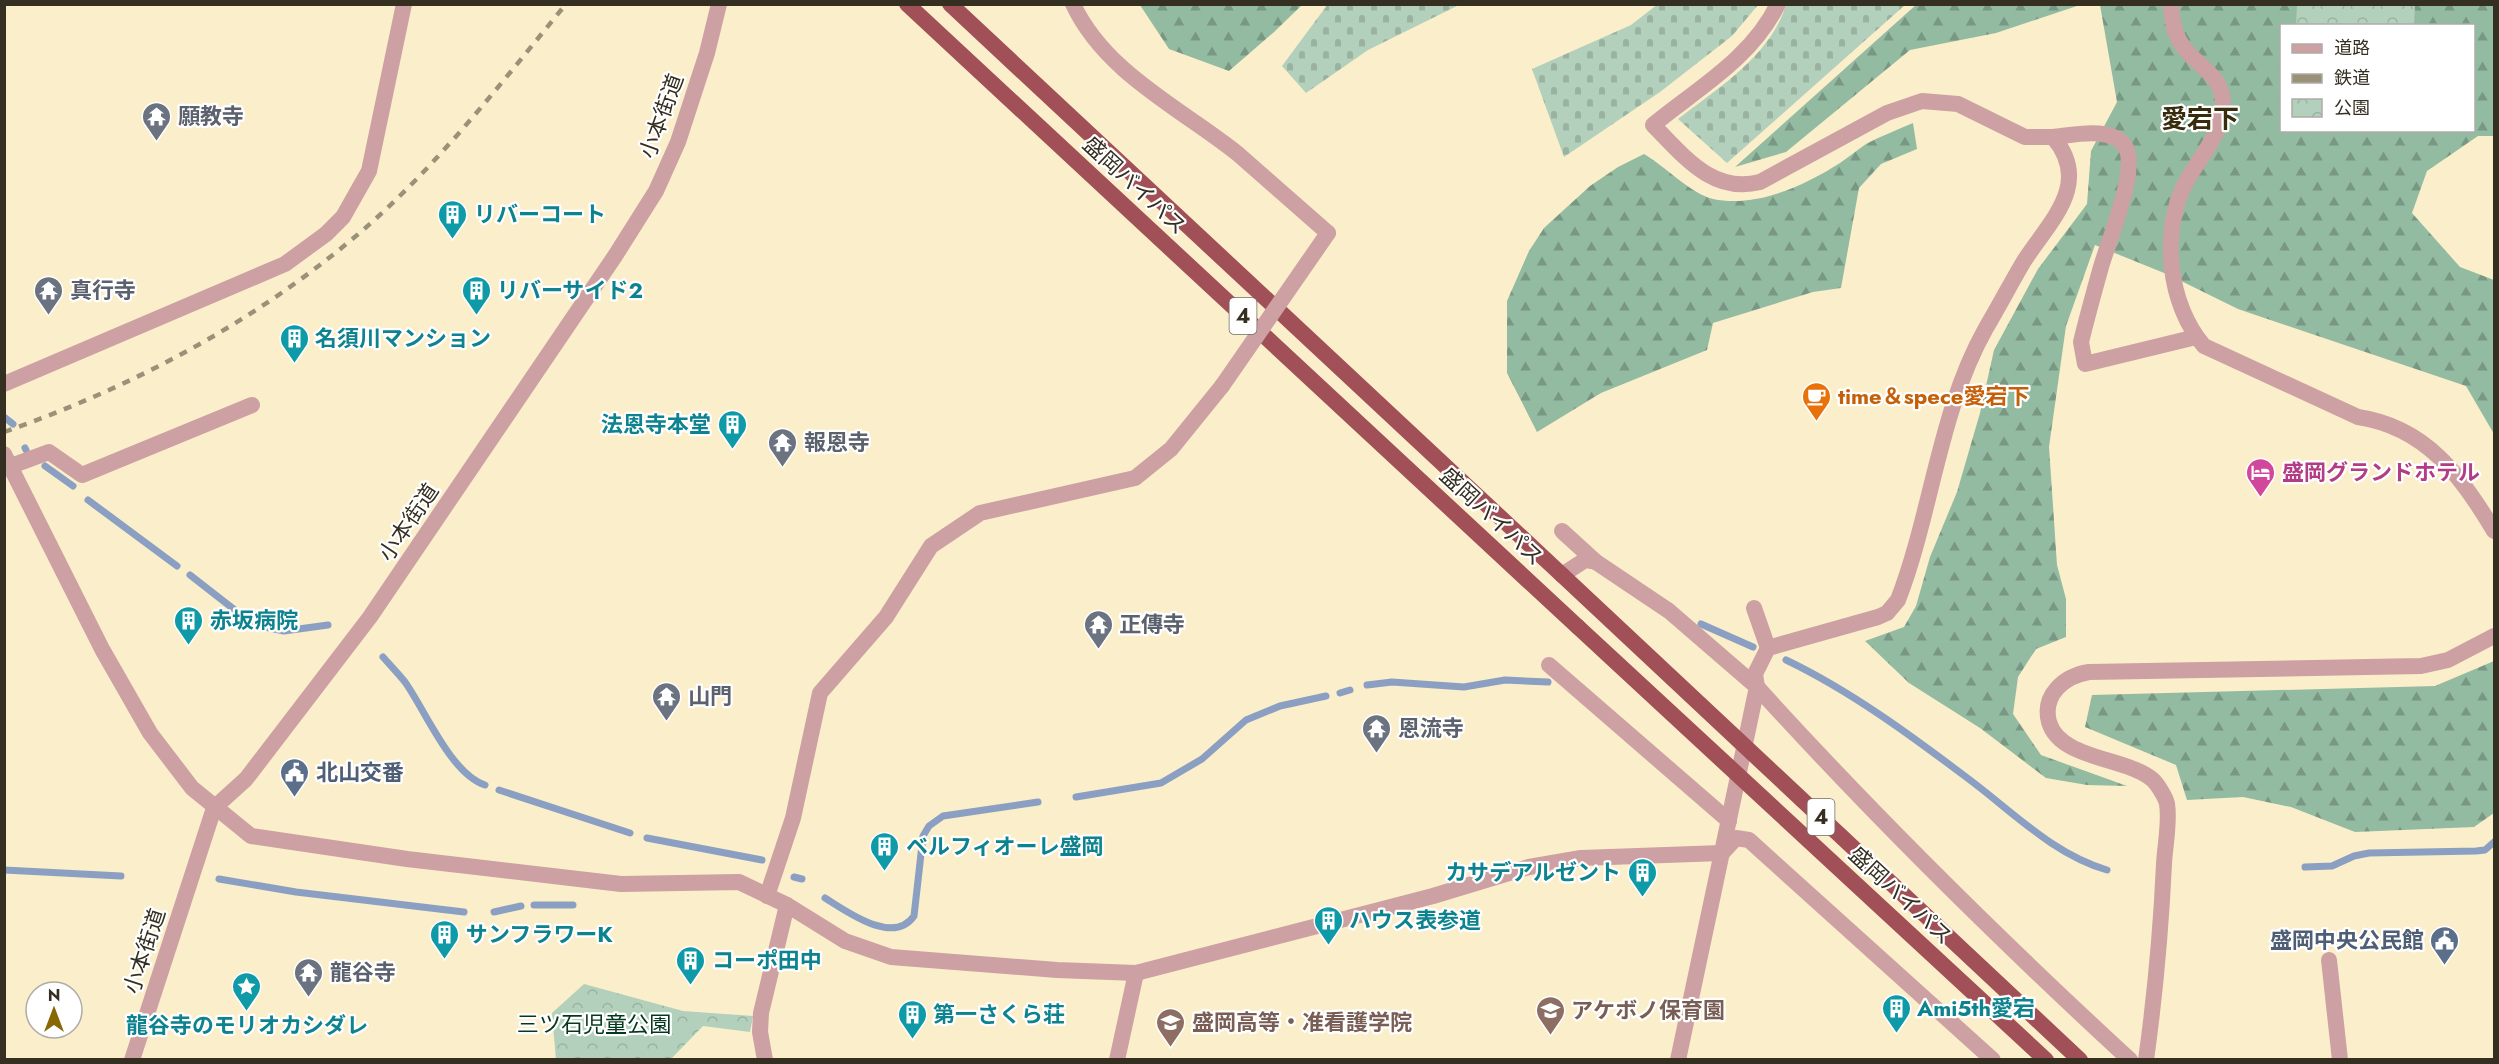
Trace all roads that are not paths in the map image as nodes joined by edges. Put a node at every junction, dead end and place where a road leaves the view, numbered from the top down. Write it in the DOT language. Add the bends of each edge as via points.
graph roads {
  1 [pos="404,4"];
  2 [pos="719,4"];
  3 [pos="907,4"];
  4 [pos="950,4"];
  5 [pos="1072,4"];
  6 [pos="1778,4"];
  7 [pos="2171,4"];
  8 [pos="2053,138"];
  9 [pos="2196,337"];
  10 [pos="4,384"];
  11 [pos="252,405"];
  12 [pos="8,460"];
  13 [pos="1562,531"];
  14 [pos="2494,531"];
  15 [pos="1596,562"];
  16 [pos="1562,575"];
  17 [pos="1755,608"];
  18 [pos="2494,636"];
  19 [pos="1768,648"];
  20 [pos="1549,665"];
  21 [pos="1757,687"];
  22 [pos="214,808"];
  23 [pos="1729,821"];
  24 [pos="1722,853"];
  25 [pos="767,896"];
  26 [pos="787,905"];
  27 [pos="2329,960"];
  28 [pos="1136,973"];
  29 [pos="132,1059"];
  30 [pos="765,1059"];
  31 [pos="1117,1059"];
  32 [pos="1678,1059"];
  33 [pos="1993,1059"];
  34 [pos="2046,1059"];
  35 [pos="2080,1059"];
  36 [pos="2130,1059"];
  37 [pos="2146,1059"];
  38 [pos="2340,1059"];
  1 -- 10 [label="street" via="369,171 343,217 326,234 285,264"];
  2 -- 22 [label="street, 小本街道" via="678,142 656,191 370,617 246,779"];
  3 -- 34 [label="highway, 盛岡バイパス / 4, bridge"];
  4 -- 16 [label="highway, 盛岡バイパス / 4"];
  5 -- 25 [label="street, bridge" via="1109,56 1131,76 1238,155 1328,233 1222,386 1171,449 1135,478 980,513 931,546 886,617 820,693 793,818"];
  6 -- 8 [label="street" via="1755,41 1727,69 1653,125 1711,177 1736,185 1760,182 1887,113 1922,101 1958,104 2025,138"];
  7 -- 9 [label="street" via="2179,39 2218,81 2223,104 2214,138 2186,183 2173,218 2176,288"];
  8 -- 9 [label="street" via="2092,133 2114,138 2126,147 2130,161 2122,205 2080,342 2085,364"];
  8 -- 19 [label="street" via="2066,160 2068,189 2064,201 2024,261 1975,348 1950,419 1898,600 1887,613 1866,622"];
  9 -- 14 [label="street" via="2204,346 2358,417 2382,421 2426,444 2461,481"];
  11 -- 12 [label="street" via="82,475 49,453"];
  12 -- 22 [label="street" via="102,649 150,732 192,788"];
  13 -- 15 [label="street"];
  15 -- 16 [label="street" via="1585,560"];
  15 -- 21 [label="street" via="1669,611"];
  16 -- 35 [label="highway, 盛岡バイパス / 4, bridge"];
  17 -- 19 [label="street"];
  18 -- 37 [label="street" via="2448,660 2421,666 2089,672 2077,674 2057,687 2048,702 2054,734 2076,748 2154,781 2167,802 2163,896"];
  19 -- 21 [label="street" via="1755,674"];
  20 -- 23 [label="street"];
  21 -- 23 [label="street"];
  21 -- 36 [label="street" via="2030,968"];
  22 -- 25 [label="street" via="251,836 621,885 740,882"];
  22 -- 29 [label="street, 小本街道"];
  23 -- 24 [label="street"];
  24 -- 28 [label="street" via="1581,858 1528,867"];
  24 -- 32 [label="street"];
  24 -- 33 [label="street" via="1736,838 1749,840"];
  25 -- 26 [label="street"];
  26 -- 28 [label="street" via="845,941 891,957"];
  26 -- 30 [label="street" via="761,1013"];
  27 -- 38 [label="street"];
  28 -- 31 [label="street"];
}
